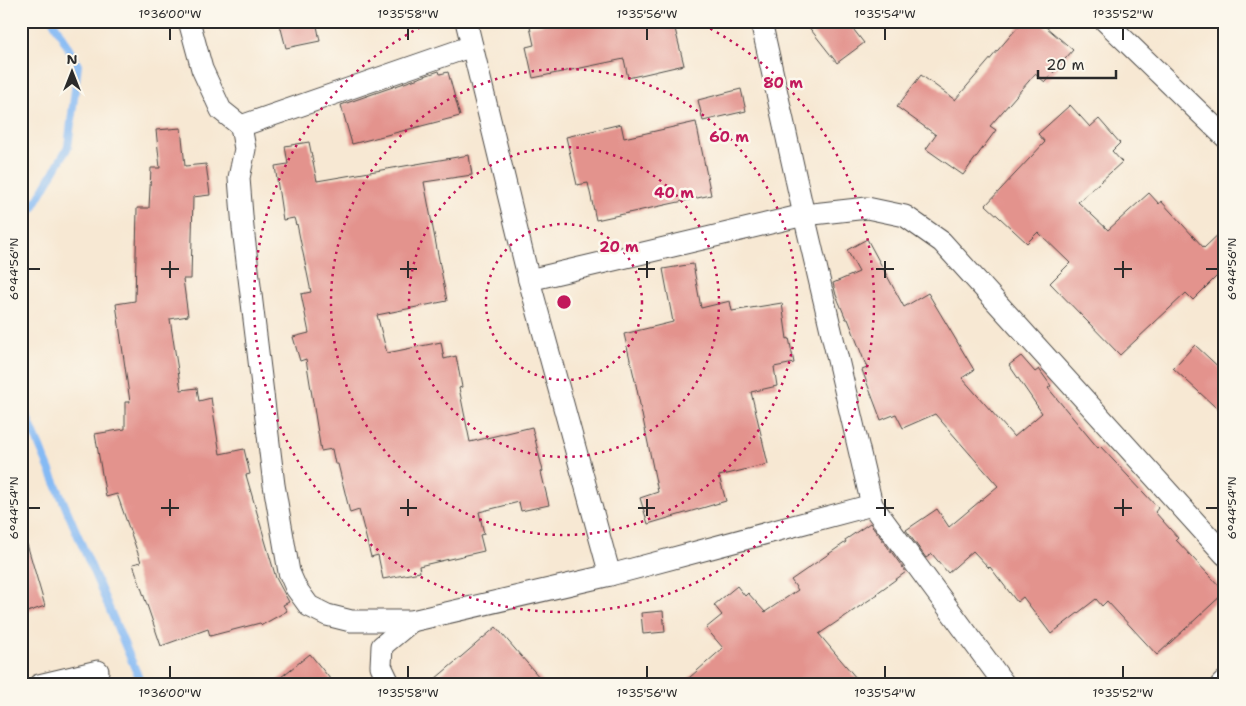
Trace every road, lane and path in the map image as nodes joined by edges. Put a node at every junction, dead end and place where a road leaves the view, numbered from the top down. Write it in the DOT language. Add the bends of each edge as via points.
graph roads {
  1 [pos="189,21"];
  2 [pos="466,21"];
  3 [pos="761,21"];
  4 [pos="1105,21"];
  5 [pos="472,46"];
  6 [pos="241,126"];
  7 [pos="1225,137"];
  8 [pos="804,215"];
  9 [pos="529,280"];
  10 [pos="872,505"];
  11 [pos="1225,555"];
  12 [pos="610,575"];
  13 [pos="412,621"];
  14 [pos="98,671"];
  15 [pos="1225,681"];
  16 [pos="39,685"];
  17 [pos="390,685"];
  18 [pos="1005,685"];
  19 [pos="1221,685"];
  1 -- 6 [label="street" via="202,69 221,110"];
  2 -- 5 [label="street"];
  3 -- 8 [label="street"];
  4 -- 7 [label="street"];
  5 -- 6 [label="street"];
  5 -- 9 [label="street"];
  6 -- 13 [label="street" via="246,149 240,178 243,228 274,485 289,572 309,606 326,616 351,621"];
  8 -- 9 [label="street"];
  8 -- 10 [label="street"];
  8 -- 11 [label="street" via="867,208 905,216 942,242"];
  9 -- 12 [label="street"];
  10 -- 12 [label="street"];
  10 -- 18 [label="street"];
  12 -- 13 [label="street"];
  13 -- 17 [label="street" via="382,646 381,666"];
  14 -- 16 [label="street"];
  15 -- 19 [label="street"];
}
